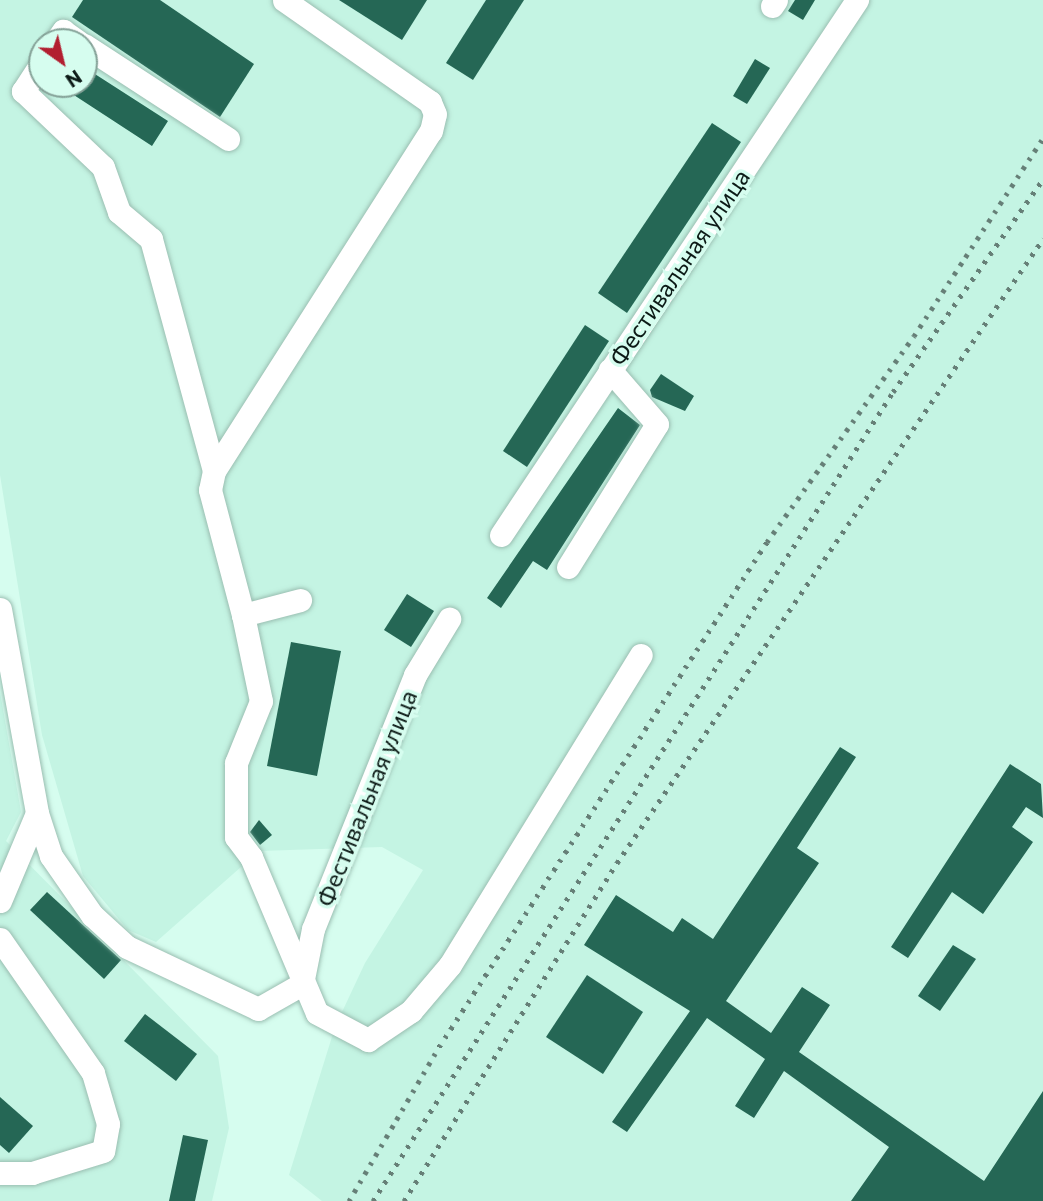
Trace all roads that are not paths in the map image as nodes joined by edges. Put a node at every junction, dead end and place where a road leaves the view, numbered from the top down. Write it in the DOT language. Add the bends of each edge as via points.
graph roads {
  1 [pos="284,0"];
  2 [pos="858,0"];
  3 [pos="98,54"];
  4 [pos="30,98"];
  5 [pos="229,139"];
  6 [pos="610,369"];
  7 [pos="214,471"];
  8 [pos="501,535"];
  9 [pos="569,568"];
  10 [pos="300,600"];
  11 [pos="0,609"];
  12 [pos="243,615"];
  13 [pos="449,620"];
  14 [pos="642,655"];
  15 [pos="37,813"];
  16 [pos="0,901"];
  17 [pos="0,939"];
  18 [pos="302,984"];
  19 [pos="0,1173"];
  1 -- 7 [label="street" via="430,102 435,114 431,131"];
  2 -- 6 [label="street, Фестивальная улица"];
  3 -- 5 [label="street"];
  4 -- 7 [label="street" via="103,167 118,212 151,239"];
  6 -- 8 [label="street, Фестивальная улица"];
  6 -- 9 [label="street" via="657,424"];
  7 -- 12 [label="street" via="210,490"];
  10 -- 12 [label="street"];
  11 -- 15 [label="street"];
  12 -- 18 [label="street" via="261,701 236,763 236,837 251,857"];
  13 -- 18 [label="street, Фестивальная улица" via="415,675 313,929"];
  14 -- 18 [label="street" via="450,965 411,1011 368,1040 335,1027 317,1013"];
  15 -- 16 [label="street"];
  15 -- 18 [label="street" via="51,856 92,915 127,947 258,1009"];
  17 -- 19 [label="street" via="93,1073 108,1124 103,1151 32,1174"];
}
